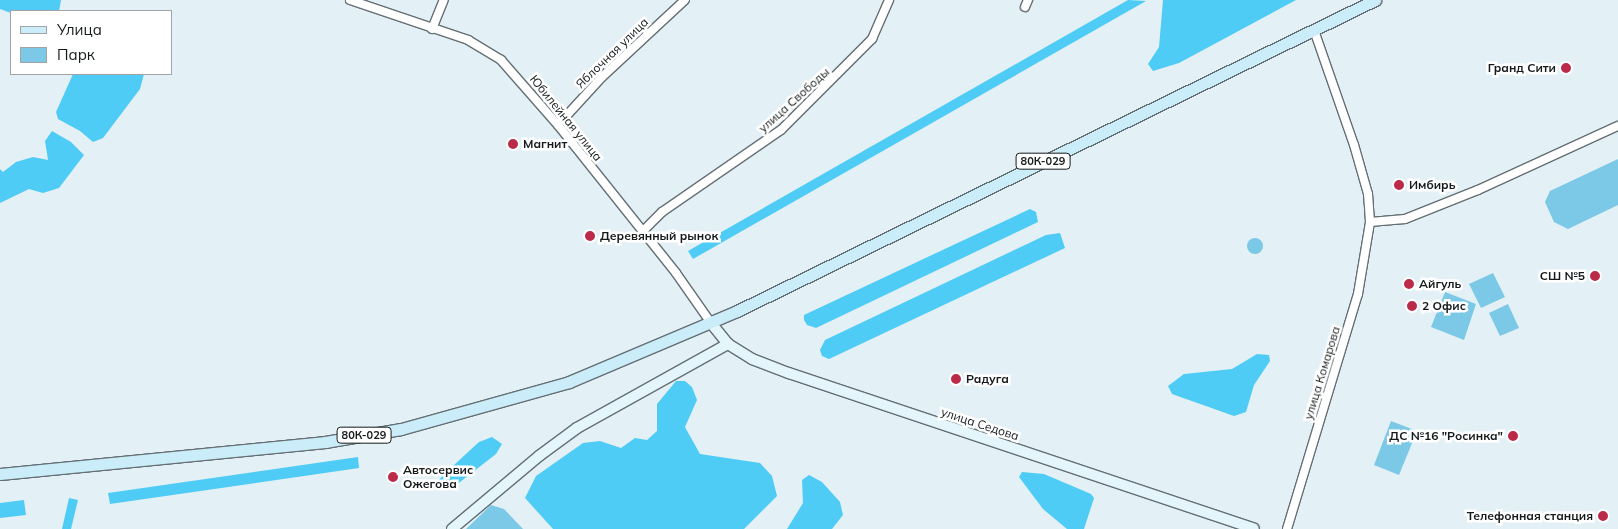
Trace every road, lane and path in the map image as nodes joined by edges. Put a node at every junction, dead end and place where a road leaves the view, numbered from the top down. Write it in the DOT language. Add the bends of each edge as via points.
graph roads {
  1 [pos="350,0"];
  2 [pos="444,0"];
  3 [pos="685,0"];
  4 [pos="889,0"];
  5 [pos="1375,0"];
  6 [pos="432,29"];
  7 [pos="1314,30"];
  8 [pos="558,125"];
  9 [pos="1618,126"];
  10 [pos="1370,222"];
  11 [pos="643,231"];
  12 [pos="711,323"];
  13 [pos="728,344"];
  14 [pos="0,474"];
  15 [pos="452,529"];
  16 [pos="1254,529"];
  17 [pos="1287,529"];
  1 -- 6 [label="street, Юбилейная улица"];
  2 -- 6 [label="street"];
  3 -- 8 [label="street, Яблочная улица" via="602,77"];
  4 -- 11 [label="street, улица Свободы" via="872,39 781,130 662,212"];
  5 -- 7 [label="main road, 80К-029"];
  6 -- 8 [label="street, Юбилейная улица" via="468,40 497,57"];
  7 -- 10 [label="street, улица Комарова" via="1368,194"];
  7 -- 12 [label="main road, 80К-029"];
  8 -- 11 [label="street, Юбилейная улица"];
  9 -- 10 [label="street" via="1478,190 1405,219"];
  10 -- 17 [label="street, улица Комарова" via="1358,294"];
  11 -- 12 [label="street, Юбилейная улица"];
  12 -- 13 [label="main road, улица Седова"];
  12 -- 14 [label="main road, 80К-029" via="569,382 401,429 325,442"];
  13 -- 15 [label="main road" via="577,428"];
  13 -- 16 [label="main road, улица Седова" via="752,359 789,373"];
}
